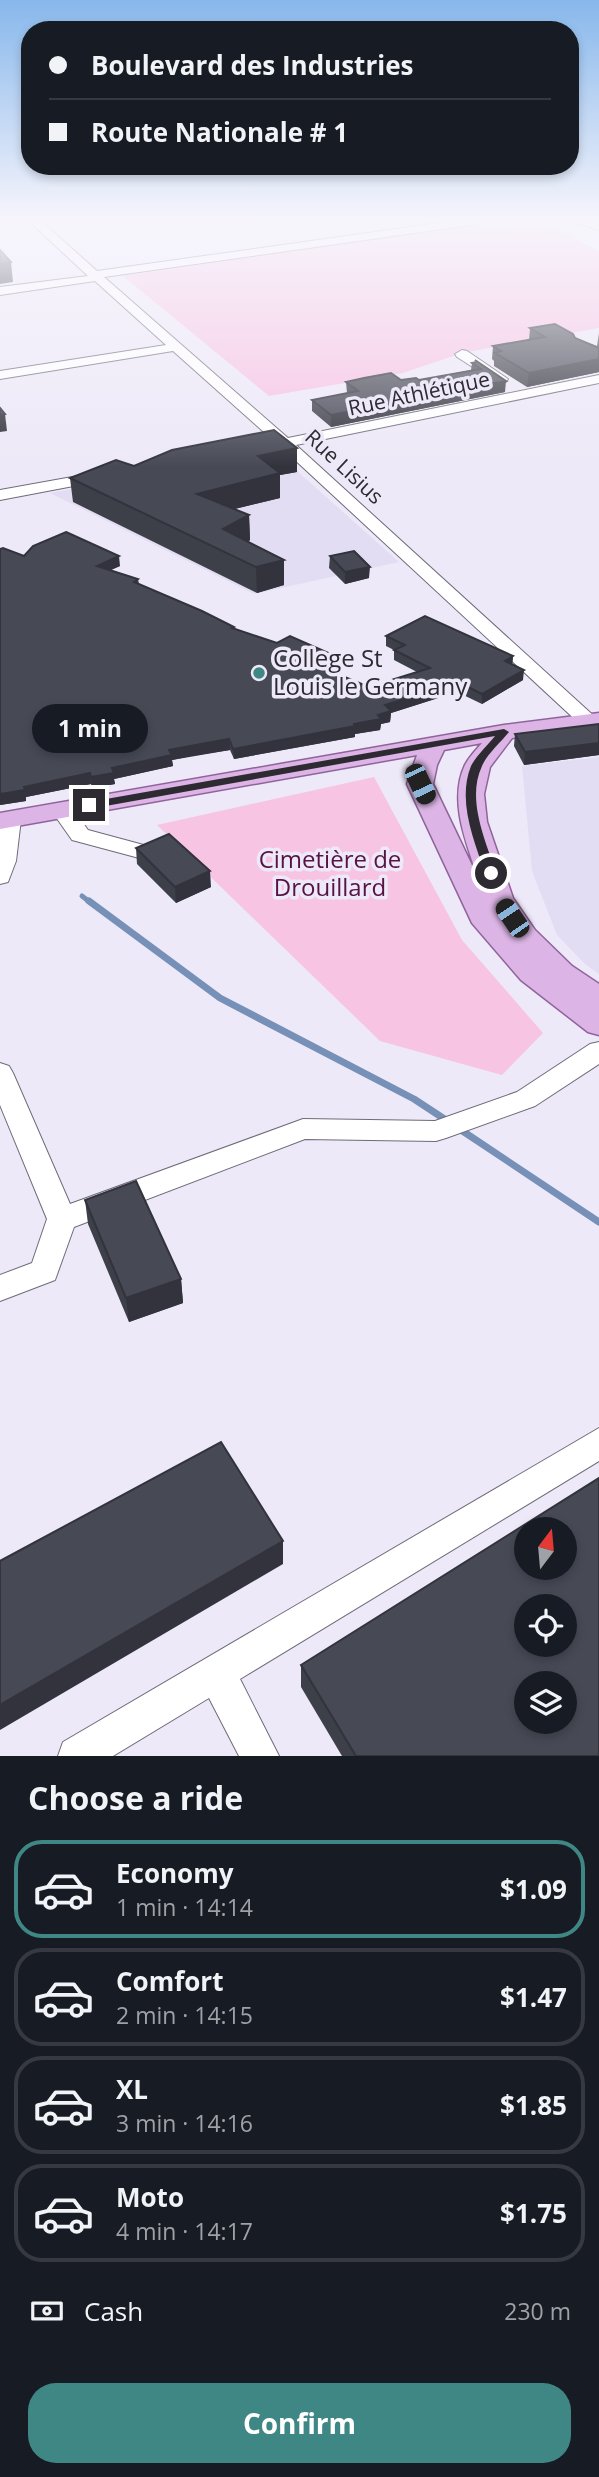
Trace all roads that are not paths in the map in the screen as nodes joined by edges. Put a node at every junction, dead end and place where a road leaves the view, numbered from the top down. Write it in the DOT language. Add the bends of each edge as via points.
graph roads {
  1 [pos="125,303"];
  2 [pos="175,347"];
  3 [pos="462,354"];
  4 [pos="0,374"];
  5 [pos="599,379"];
  6 [pos="524,394"];
  7 [pos="285,443"];
  8 [pos="258,448"];
  9 [pos="122,473"];
  10 [pos="0,495"];
  11 [pos="595,720"];
  12 [pos="504,732"];
  13 [pos="434,746"];
  14 [pos="62,810"];
  15 [pos="5,820"];
  16 [pos="143,852"];
  17 [pos="0,877"];
  18 [pos="599,999"];
  19 [pos="599,1024"];
  20 [pos="599,1051"];
  21 [pos="0,1073"];
  22 [pos="62,1219"];
  23 [pos="0,1288"];
  24 [pos="599,1443"];
  25 [pos="216,1672"];
  26 [pos="78,1756"];
  27 [pos="260,1756"];
  1 -- 2 [label="street, Rue Lisius"];
  2 -- 4 [label="street"];
  2 -- 7 [label="street, Rue Lisius"];
  3 -- 6 [label="street"];
  5 -- 6 [label="street, Rue Athlétique"];
  6 -- 7 [label="street, Rue Athlétique"];
  7 -- 8 [label="street, Rue Athlétique"];
  7 -- 11 [label="street, Rue Lisius"];
  9 -- 10 [label="street"];
  11 -- 12 [label="main road"];
  12 -- 13 [label="main road"];
  12 -- 18 [label="main road" via="477,766 471,794 474,822 499,898 525,937 561,973"];
  13 -- 14 [label="main road"];
  13 -- 19 [label="main road" via="420,784 482,916 532,973"];
  14 -- 15 [label="main road"];
  14 -- 16 [label="lane" via="80,835"];
  15 -- 17 [label="street" via="5,861"];
  20 -- 22 [label="street" via="526,1099 436,1131 303,1129"];
  21 -- 22 [label="street"];
  22 -- 23 [label="street" via="44,1271"];
  24 -- 25 [label="street"];
  25 -- 26 [label="street"];
  25 -- 27 [label="street"];
}
